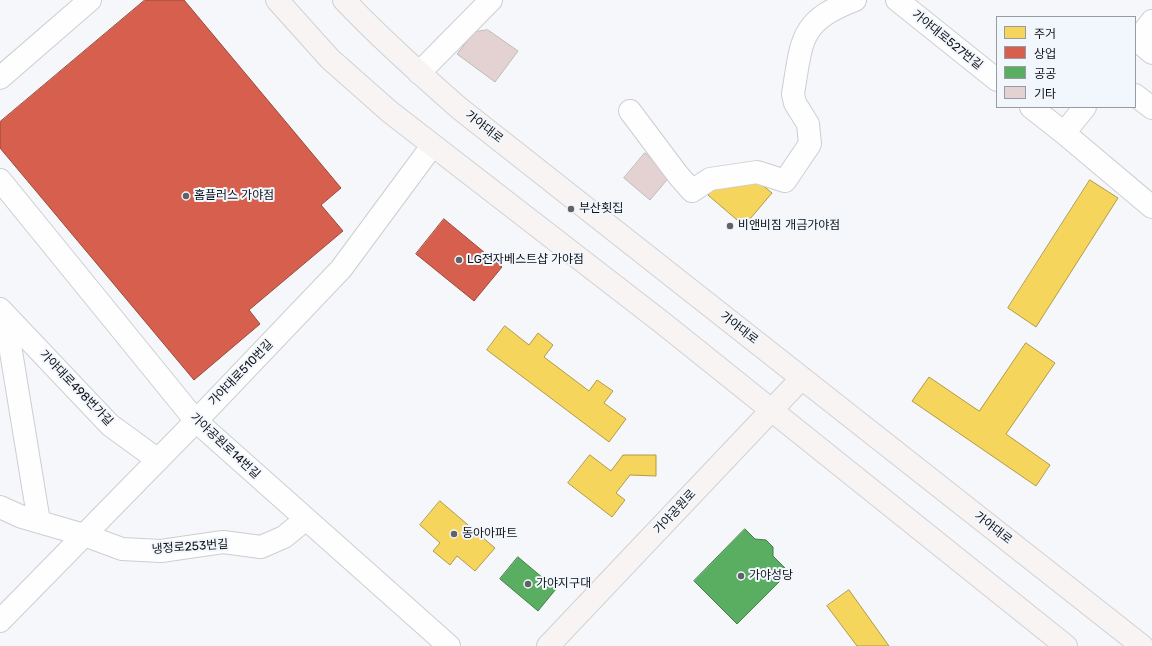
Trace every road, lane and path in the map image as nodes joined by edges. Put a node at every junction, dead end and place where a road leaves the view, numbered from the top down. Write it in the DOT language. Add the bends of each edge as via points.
graph roads {
  1 [pos="90,0"];
  2 [pos="277,0"];
  3 [pos="344,0"];
  4 [pos="491,0"];
  5 [pos="855,0"];
  6 [pos="897,0"];
  7 [pos="1152,21"];
  8 [pos="1141,45"];
  9 [pos="419,73"];
  10 [pos="0,78"];
  11 [pos="996,79"];
  12 [pos="1136,95"];
  13 [pos="1033,108"];
  14 [pos="1084,108"];
  15 [pos="1152,108"];
  16 [pos="630,111"];
  17 [pos="1064,133"];
  18 [pos="432,146"];
  19 [pos="0,180"];
  20 [pos="1152,207"];
  21 [pos="3,312"];
  22 [pos="802,378"];
  23 [pos="771,410"];
  24 [pos="196,421"];
  25 [pos="158,460"];
  26 [pos="0,507"];
  27 [pos="306,519"];
  28 [pos="39,522"];
  29 [pos="84,535"];
  30 [pos="0,621"];
  31 [pos="449,646"];
  32 [pos="548,646"];
  33 [pos="1066,646"];
  34 [pos="1142,646"];
  1 -- 10 [label="street"];
  2 -- 18 [label="main road" via="330,58"];
  3 -- 9 [label="main road, 가야대로"];
  4 -- 9 [label="street"];
  5 -- 16 [label="street" via="828,12 813,22 806,32 793,94 795,103 808,124 810,144 785,181 757,172 710,179 692,191"];
  6 -- 11 [label="street, 가야대로527번길"];
  7 -- 8 [label="street"];
  9 -- 22 [label="main road, 가야대로" via="459,108"];
  12 -- 15 [label="street"];
  13 -- 17 [label="street"];
  14 -- 17 [label="street"];
  17 -- 20 [label="street"];
  18 -- 23 [label="main road" via="664,324"];
  18 -- 24 [label="street, 가야대로510번길" via="341,269"];
  19 -- 24 [label="street, 가야공원로14번길"];
  21 -- 25 [label="street, 가야대로498번가길" via="110,425"];
  21 -- 28 [label="street"];
  22 -- 23 [label="main road, 가야공원로"];
  22 -- 34 [label="main road, 가야대로"];
  23 -- 32 [label="main road, 가야공원로"];
  23 -- 33 [label="main road"];
  24 -- 25 [label="street, 가야대로510번길"];
  24 -- 27 [label="street, 가야공원로14번길"];
  25 -- 29 [label="street, 가야대로510번길"];
  26 -- 28 [label="street, 냉정로253번길"];
  27 -- 29 [label="street, 냉정로253번길" via="284,537 261,547 223,542 161,551 122,549"];
  27 -- 31 [label="street, 가야공원로14번길"];
  28 -- 29 [label="street, 냉정로253번길"];
  29 -- 30 [label="street, 가야대로510번길"];
}
